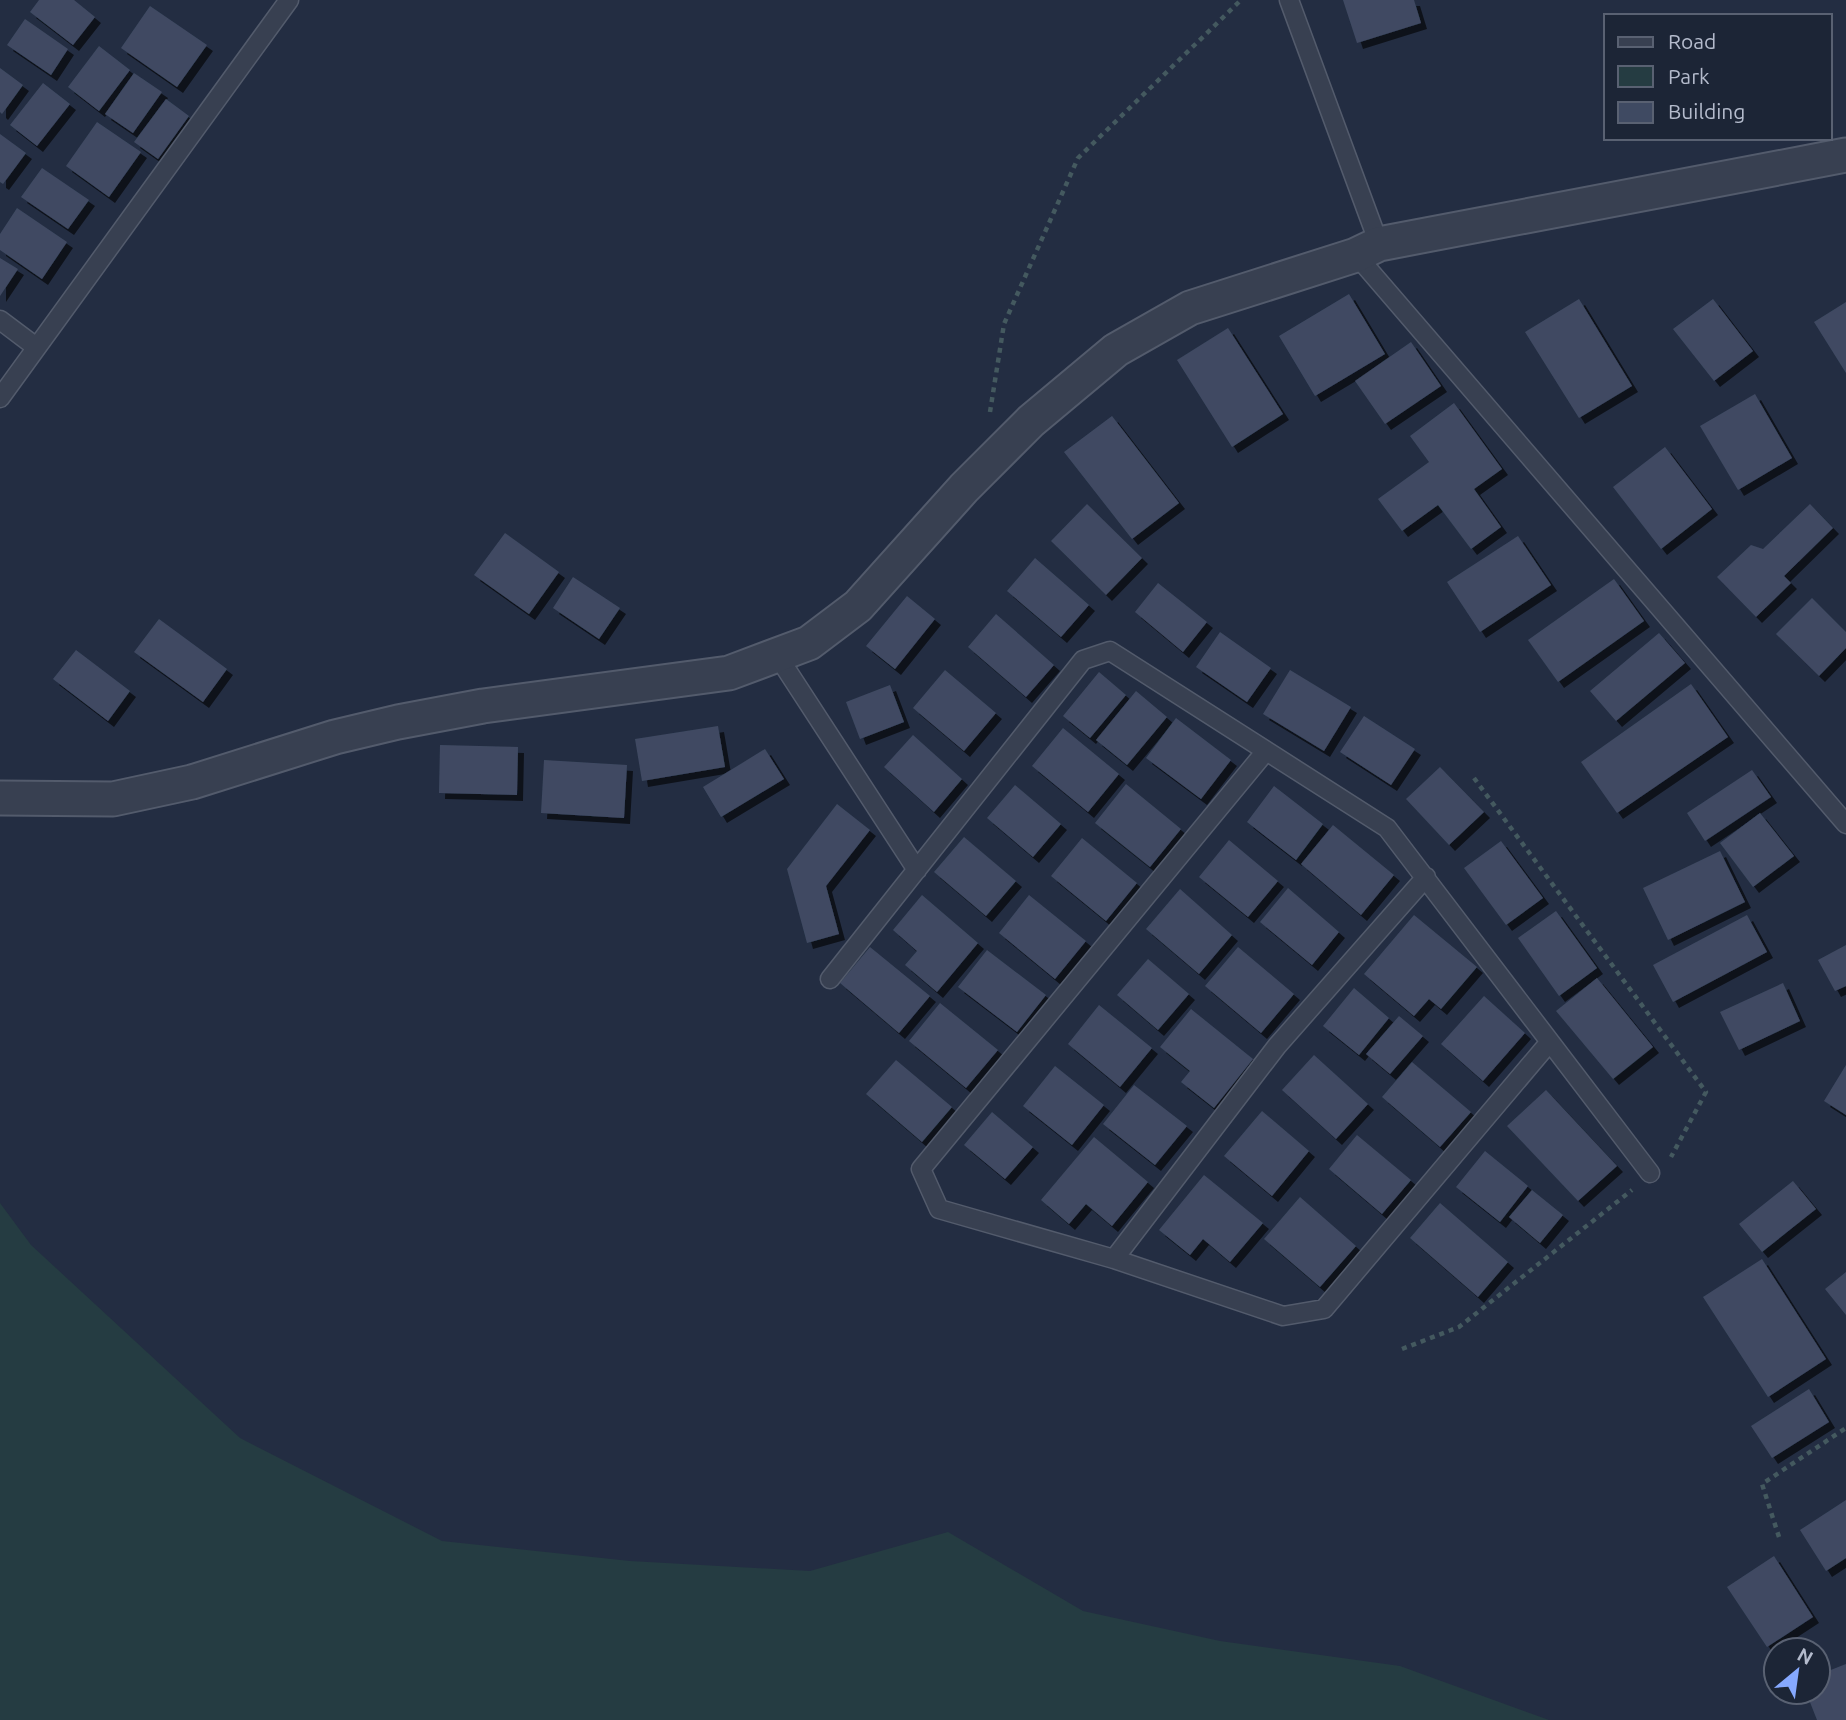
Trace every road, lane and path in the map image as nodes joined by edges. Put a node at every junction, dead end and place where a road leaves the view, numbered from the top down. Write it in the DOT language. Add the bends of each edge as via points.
graph roads {
  1 [pos="289,0"];
  2 [pos="1241,0"];
  3 [pos="1289,0"];
  4 [pos="1846,155"];
  5 [pos="1368,250"];
  6 [pos="0,320"];
  7 [pos="36,347"];
  8 [pos="0,398"];
  9 [pos="989,418"];
  10 [pos="778,655"];
  11 [pos="1266,751"];
  12 [pos="0,798"];
  13 [pos="1846,824"];
  14 [pos="917,870"];
  15 [pos="1426,877"];
  16 [pos="830,979"];
  17 [pos="1548,1044"];
  18 [pos="1650,1173"];
  19 [pos="1114,1259"];
  20 [pos="1846,1428"];
  21 [pos="1779,1537"];
  1 -- 7 [label="lane"];
  2 -- 9 [label="path" via="1078,158 1004,324"];
  3 -- 5 [label="lane"];
  4 -- 5 [label="street"];
  5 -- 10 [label="street" via="1190,308 1116,350 1031,421 858,606 809,643"];
  5 -- 13 [label="lane"];
  6 -- 7 [label="lane"];
  7 -- 8 [label="lane"];
  10 -- 12 [label="street" via="729,673 397,722 192,782 113,800"];
  10 -- 14 [label="lane"];
  11 -- 14 [label="lane" via="1110,651 1083,660"];
  11 -- 15 [label="lane" via="1387,828"];
  11 -- 19 [label="lane" via="921,1169 939,1209"];
  14 -- 16 [label="lane"];
  15 -- 17 [label="lane"];
  15 -- 19 [label="lane" via="1277,1046"];
  17 -- 18 [label="lane"];
  17 -- 19 [label="lane" via="1324,1309 1283,1316"];
  20 -- 21 [label="path" via="1762,1485"];
}
